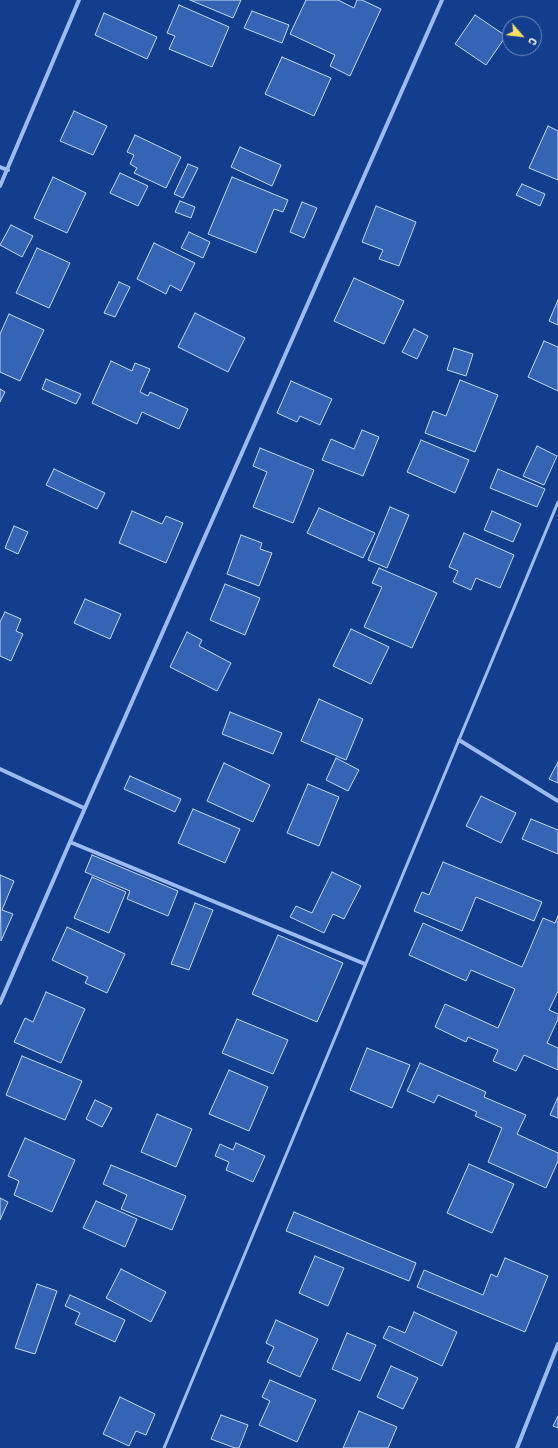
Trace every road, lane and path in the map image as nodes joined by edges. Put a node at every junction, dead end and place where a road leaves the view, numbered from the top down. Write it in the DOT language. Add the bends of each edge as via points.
graph roads {
  1 [pos="79,0"];
  2 [pos="442,0"];
  3 [pos="0,167"];
  4 [pos="8,170"];
  5 [pos="0,186"];
  6 [pos="558,502"];
  7 [pos="459,740"];
  8 [pos="0,769"];
  9 [pos="558,801"];
  10 [pos="84,808"];
  11 [pos="70,842"];
  12 [pos="365,964"];
  13 [pos="0,1003"];
  14 [pos="558,1344"];
  15 [pos="164,1448"];
  16 [pos="517,1448"];
  1 -- 4 [label="street"];
  2 -- 10 [label="street"];
  3 -- 4 [label="street"];
  4 -- 5 [label="street"];
  6 -- 7 [label="lane"];
  7 -- 9 [label="street"];
  7 -- 12 [label="lane"];
  8 -- 10 [label="street"];
  10 -- 11 [label="street"];
  11 -- 12 [label="street"];
  11 -- 13 [label="street"];
  12 -- 15 [label="lane"];
  14 -- 16 [label="street"];
}
